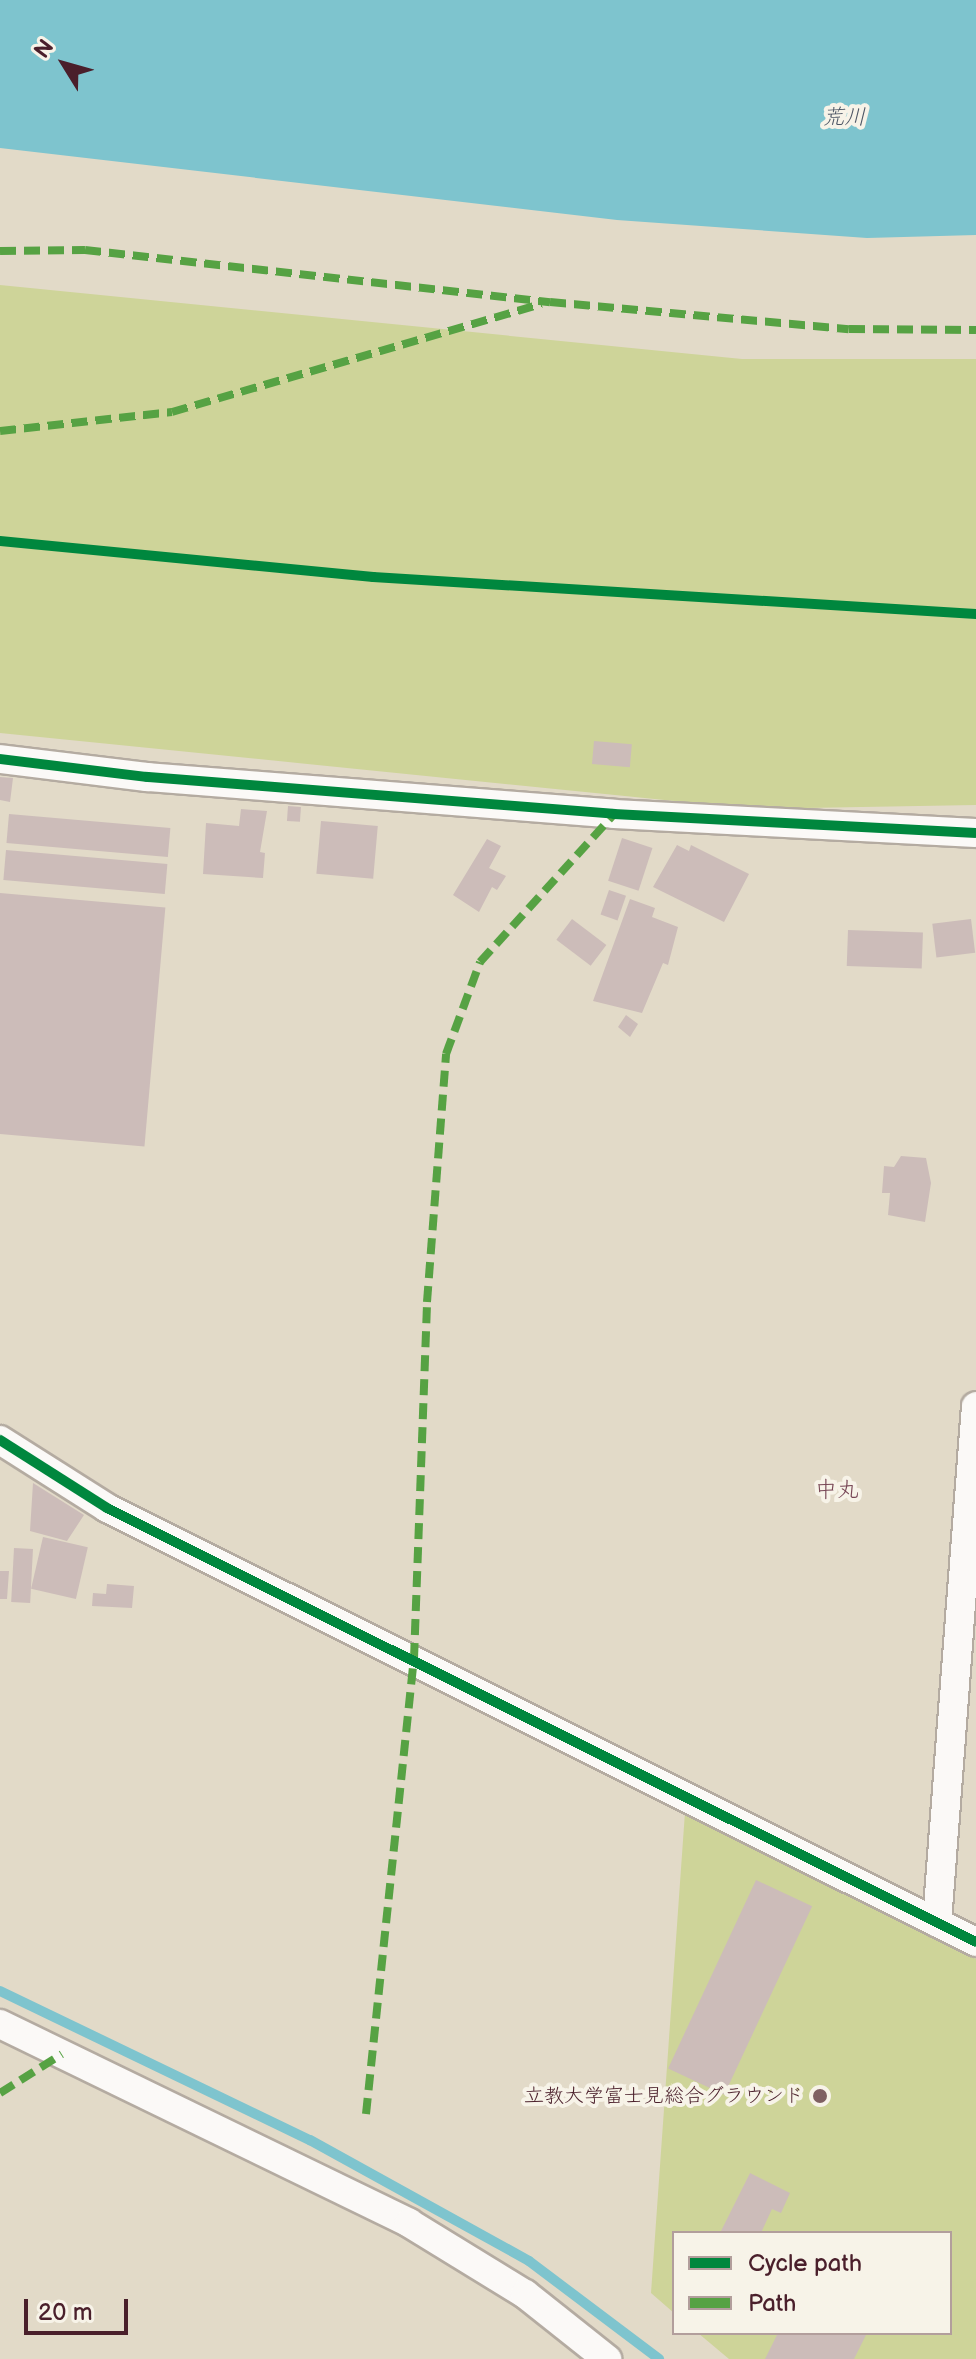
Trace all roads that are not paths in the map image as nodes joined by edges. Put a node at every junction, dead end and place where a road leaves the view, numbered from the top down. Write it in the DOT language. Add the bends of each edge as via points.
graph roads {
  1 [pos="0,759"];
  2 [pos="976,840"];
  3 [pos="976,1406"];
  4 [pos="0,1440"];
  5 [pos="937,1922"];
  6 [pos="976,1942"];
  7 [pos="0,2024"];
  8 [pos="594,2356"];
  1 -- 2 [label="street" via="147,777"];
  3 -- 5 [label="street"];
  4 -- 5 [label="street" via="107,1508"];
  5 -- 6 [label="street"];
  7 -- 8 [label="street" via="409,2223 525,2294"];
}
